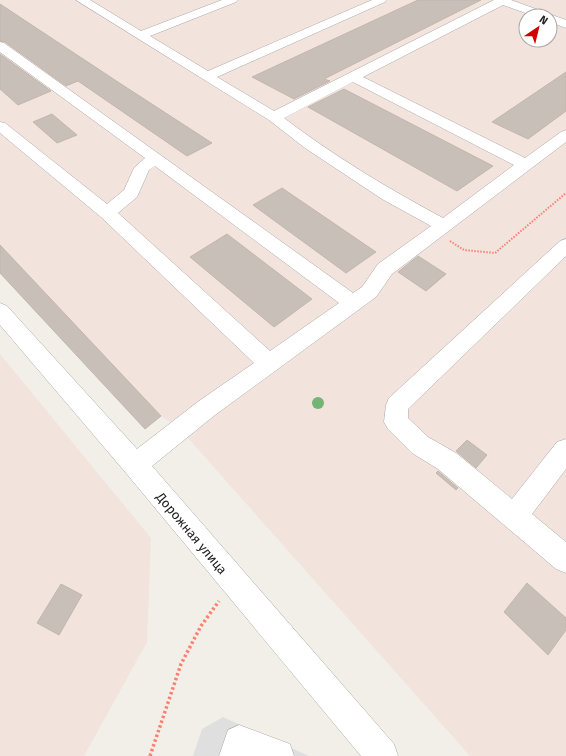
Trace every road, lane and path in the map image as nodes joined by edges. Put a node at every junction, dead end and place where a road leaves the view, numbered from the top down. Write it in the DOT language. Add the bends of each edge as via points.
graph roads {
  1 [pos="82,0"];
  2 [pos="232,0"];
  3 [pos="381,0"];
  4 [pos="501,0"];
  5 [pos="523,8"];
  6 [pos="142,35"];
  7 [pos="0,46"];
  8 [pos="208,76"];
  9 [pos="353,77"];
  10 [pos="274,117"];
  11 [pos="0,126"];
  12 [pos="566,135"];
  13 [pos="156,158"];
  14 [pos="526,164"];
  15 [pos="107,213"];
  16 [pos="444,226"];
  17 [pos="566,245"];
  18 [pos="353,303"];
  19 [pos="0,311"];
  20 [pos="269,364"];
  21 [pos="566,450"];
  22 [pos="135,465"];
  23 [pos="514,517"];
  24 [pos="566,559"];
  25 [pos="234,582"];
  26 [pos="150,756"];
  27 [pos="234,756"];
  28 [pos="278,756"];
  29 [pos="382,756"];
  1 -- 6 [label="street"];
  2 -- 6 [label="street"];
  3 -- 8 [label="street"];
  4 -- 5 [label="street"];
  4 -- 9 [label="street"];
  6 -- 8 [label="street"];
  7 -- 13 [label="street"];
  8 -- 10 [label="street"];
  9 -- 10 [label="street"];
  9 -- 14 [label="street"];
  10 -- 16 [label="street" via="310,146 388,195"];
  11 -- 15 [label="street"];
  12 -- 14 [label="street"];
  13 -- 15 [label="street" via="142,168 131,192"];
  13 -- 18 [label="street"];
  14 -- 16 [label="street"];
  15 -- 20 [label="street"];
  16 -- 18 [label="street" via="385,270 369,292"];
  17 -- 23 [label="street" via="397,405 396,422 409,436 420,446 447,461"];
  18 -- 20 [label="street"];
  19 -- 22 [label="street, Дорожная улица"];
  20 -- 22 [label="street" via="186,424"];
  21 -- 23 [label="street"];
  22 -- 25 [label="street, Дорожная улица"];
  23 -- 24 [label="street"];
  25 -- 26 [label="path" via="201,626 180,664"];
  25 -- 29 [label="street, Дорожная улица"];
  27 -- 28 [label="street" via="239,741"];
}
